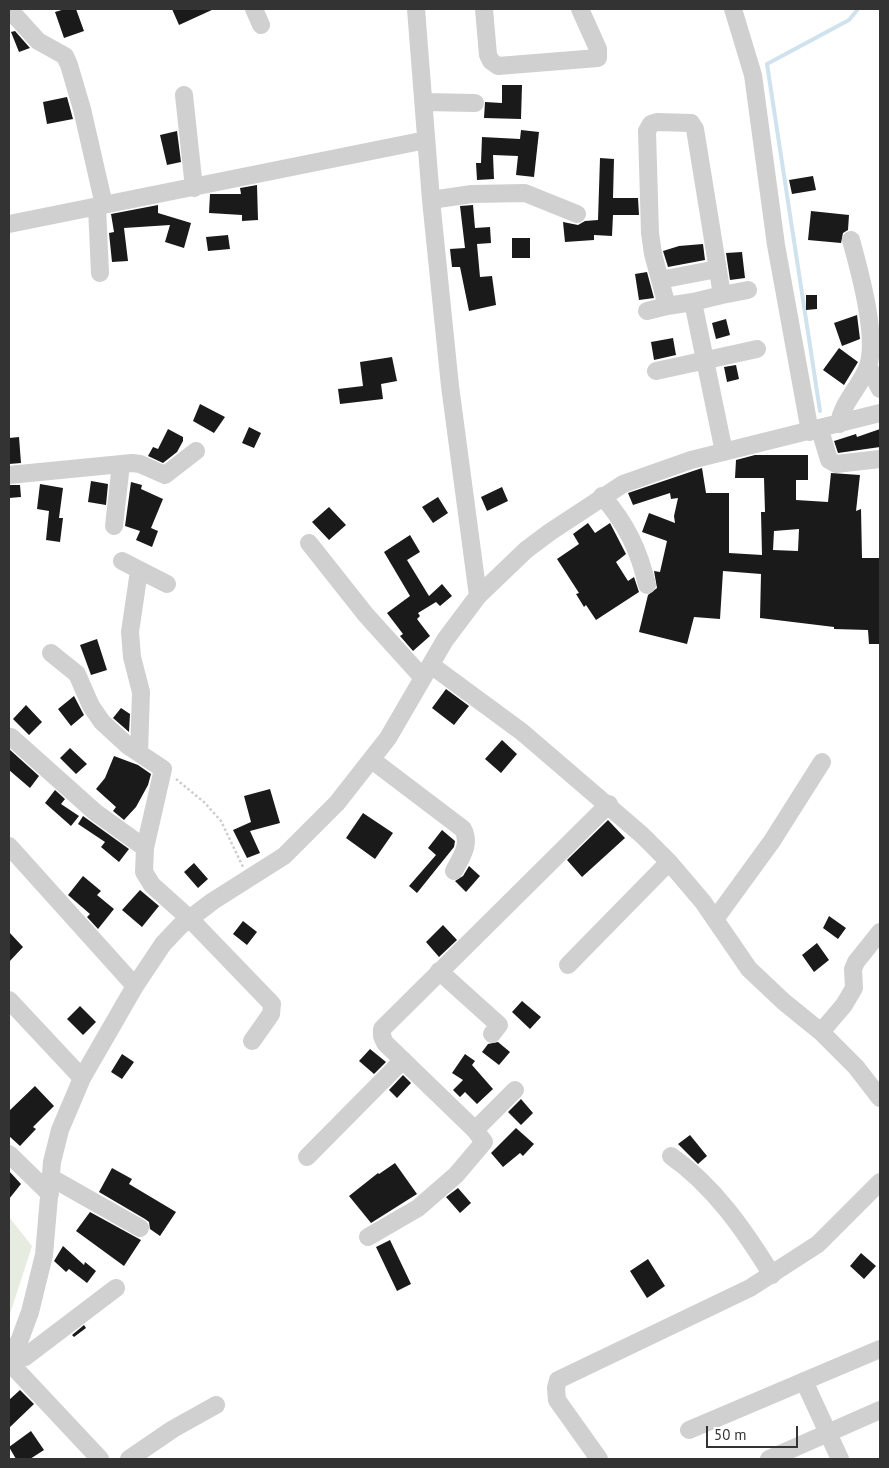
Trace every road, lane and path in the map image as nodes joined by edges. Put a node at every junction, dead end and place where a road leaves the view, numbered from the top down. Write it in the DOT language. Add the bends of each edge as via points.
graph roads {
  1 [pos="9,9"];
  2 [pos="416,9"];
  3 [pos="484,9"];
  4 [pos="580,9"];
  5 [pos="733,9"];
  6 [pos="184,95"];
  7 [pos="424,102"];
  8 [pos="475,103"];
  9 [pos="426,140"];
  10 [pos="194,188"];
  11 [pos="431,200"];
  12 [pos="100,206"];
  13 [pos="577,214"];
  14 [pos="9,224"];
  15 [pos="851,240"];
  16 [pos="717,269"];
  17 [pos="100,273"];
  18 [pos="660,280"];
  19 [pos="748,290"];
  20 [pos="722,295"];
  21 [pos="693,302"];
  22 [pos="667,306"];
  23 [pos="646,311"];
  24 [pos="757,349"];
  25 [pos="705,360"];
  26 [pos="868,366"];
  27 [pos="656,371"];
  28 [pos="880,389"];
  29 [pos="880,413"];
  30 [pos="839,424"];
  31 [pos="815,431"];
  32 [pos="196,450"];
  33 [pos="724,452"];
  34 [pos="880,459"];
  35 [pos="121,464"];
  36 [pos="9,475"];
  37 [pos="602,496"];
  38 [pos="114,526"];
  39 [pos="309,543"];
  40 [pos="122,561"];
  41 [pos="139,570"];
  42 [pos="166,584"];
  43 [pos="647,585"];
  44 [pos="478,596"];
  45 [pos="51,653"];
  46 [pos="427,672"];
  47 [pos="11,737"];
  48 [pos="139,753"];
  49 [pos="372,760"];
  50 [pos="822,762"];
  51 [pos="163,769"];
  52 [pos="608,804"];
  53 [pos="9,846"];
  54 [pos="145,848"];
  55 [pos="669,862"];
  56 [pos="454,871"];
  57 [pos="249,879"];
  58 [pos="716,918"];
  59 [pos="190,919"];
  60 [pos="880,932"];
  61 [pos="568,965"];
  62 [pos="439,971"];
  63 [pos="136,986"];
  64 [pos="9,1000"];
  65 [pos="821,1032"];
  66 [pos="492,1034"];
  67 [pos="252,1041"];
  68 [pos="403,1060"];
  69 [pos="82,1078"];
  70 [pos="515,1090"];
  71 [pos="880,1097"];
  72 [pos="474,1130"];
  73 [pos="9,1154"];
  74 [pos="671,1156"];
  75 [pos="308,1157"];
  76 [pos="880,1182"];
  77 [pos="50,1186"];
  78 [pos="140,1228"];
  79 [pos="368,1237"];
  80 [pos="772,1275"];
  81 [pos="116,1288"];
  82 [pos="880,1349"];
  83 [pos="9,1357"];
  84 [pos="804,1381"];
  85 [pos="216,1405"];
  86 [pos="880,1410"];
  87 [pos="689,1430"];
  88 [pos="826,1434"];
  89 [pos="100,1459"];
  90 [pos="129,1459"];
  91 [pos="599,1459"];
  92 [pos="769,1459"];
  93 [pos="840,1459"];
  1 -- 12 [label="street" via="38,41 65,56"];
  2 -- 7 [label="street"];
  3 -- 4 [label="street" via="488,55 498,66 598,58 598,49"];
  5 -- 31 [label="street" via="753,75 776,245"];
  6 -- 10 [label="street"];
  7 -- 8 [label="street"];
  7 -- 9 [label="street"];
  9 -- 10 [label="street"];
  9 -- 11 [label="street"];
  10 -- 12 [label="street"];
  11 -- 13 [label="street" via="472,194 525,192"];
  11 -- 44 [label="street" via="450,386"];
  12 -- 14 [label="street"];
  12 -- 17 [label="street"];
  15 -- 26 [label="street" via="866,303 870,348"];
  16 -- 18 [label="street"];
  16 -- 18 [label="street" via="694,127 690,123 657,122 651,124 647,131 650,233"];
  16 -- 20 [label="street"];
  18 -- 22 [label="street"];
  19 -- 20 [label="street"];
  20 -- 21 [label="street"];
  21 -- 22 [label="street"];
  21 -- 25 [label="street"];
  22 -- 23 [label="street"];
  24 -- 25 [label="street"];
  25 -- 27 [label="street"];
  25 -- 33 [label="street"];
  26 -- 28 [label="street"];
  26 -- 30 [label="street" via="842,412"];
  29 -- 30 [label="street"];
  30 -- 31 [label="street"];
  31 -- 33 [label="street"];
  31 -- 34 [label="street" via="829,460 836,464"];
  32 -- 35 [label="street" via="165,475 140,464"];
  33 -- 37 [label="street" via="643,476"];
  35 -- 36 [label="street"];
  35 -- 38 [label="street"];
  37 -- 43 [label="street" via="627,528 640,556"];
  37 -- 44 [label="street" via="532,546"];
  39 -- 46 [label="street" via="366,615"];
  40 -- 41 [label="street"];
  41 -- 42 [label="street"];
  41 -- 48 [label="street" via="130,632 141,692"];
  44 -- 46 [label="street"];
  45 -- 48 [label="street" via="78,674 91,706 102,722"];
  46 -- 49 [label="street"];
  46 -- 52 [label="street" via="522,732"];
  47 -- 54 [label="street" via="95,812"];
  48 -- 51 [label="street"];
  49 -- 56 [label="street" via="463,828 466,847"];
  49 -- 57 [label="street" via="304,838"];
  50 -- 58 [label="street" via="772,841"];
  51 -- 54 [label="street"];
  51 -- 57 [label="path" via="221,821"];
  52 -- 55 [label="street"];
  52 -- 62 [label="street"];
  53 -- 63 [label="street"];
  54 -- 59 [label="street" via="143,866 148,879"];
  55 -- 58 [label="street"];
  55 -- 61 [label="street"];
  57 -- 59 [label="street"];
  58 -- 65 [label="street" via="749,969"];
  59 -- 63 [label="street" via="163,944"];
  59 -- 67 [label="street" via="272,1004 271,1014"];
  60 -- 65 [label="street" via="856,962 854,988 844,1005"];
  62 -- 66 [label="street" via="499,1025"];
  62 -- 68 [label="street" via="382,1029 385,1043"];
  63 -- 69 [label="street"];
  64 -- 69 [label="street"];
  65 -- 71 [label="street"];
  68 -- 72 [label="street"];
  68 -- 75 [label="street"];
  69 -- 77 [label="street" via="60,1130"];
  70 -- 72 [label="street"];
  72 -- 79 [label="street" via="483,1144 456,1175 418,1208"];
  73 -- 77 [label="street"];
  74 -- 80 [label="street" via="704,1183 729,1211"];
  76 -- 80 [label="street" via="818,1244"];
  77 -- 78 [label="street"];
  77 -- 83 [label="street" via="44,1255 37,1288 20,1339"];
  80 -- 91 [label="street" via="558,1380 557,1400"];
  81 -- 83 [label="street" via="28,1355"];
  82 -- 84 [label="street"];
  83 -- 89 [label="street"];
  84 -- 87 [label="street"];
  84 -- 88 [label="street"];
  85 -- 90 [label="street" via="172,1429"];
  86 -- 88 [label="street"];
  88 -- 92 [label="street"];
  88 -- 93 [label="street"];
}
